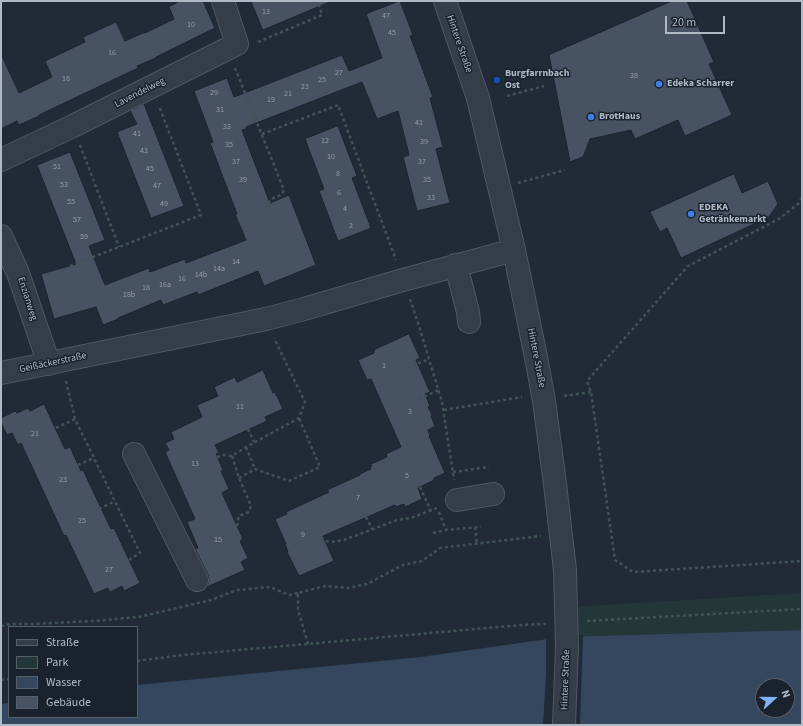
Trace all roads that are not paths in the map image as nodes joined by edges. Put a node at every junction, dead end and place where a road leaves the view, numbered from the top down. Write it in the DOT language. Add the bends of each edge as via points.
graph roads {
  1 [pos="224,1"];
  2 [pos="445,1"];
  3 [pos="1,160"];
  4 [pos="1,236"];
  5 [pos="514,250"];
  6 [pos="456,266"];
  7 [pos="469,322"];
  8 [pos="55,363"];
  9 [pos="1,373"];
  10 [pos="134,454"];
  11 [pos="493,494"];
  12 [pos="457,500"];
  13 [pos="197,580"];
  14 [pos="564,725"];
  1 -- 3 [label="street, Lavendelweg" via="233,46"];
  2 -- 5 [label="street, Hintere Straße" via="478,98"];
  4 -- 8 [label="street, Enzianweg"];
  5 -- 6 [label="street, Geißäckerstraße"];
  5 -- 14 [label="street, Hintere Straße, bridge" via="537,362 534,398 562,536 567,647"];
  6 -- 7 [label="street"];
  6 -- 8 [label="street, Geißäckerstraße" via="266,319"];
  8 -- 9 [label="street, Geißäckerstraße"];
  10 -- 13 [label="street"];
  11 -- 12 [label="street"];
}
